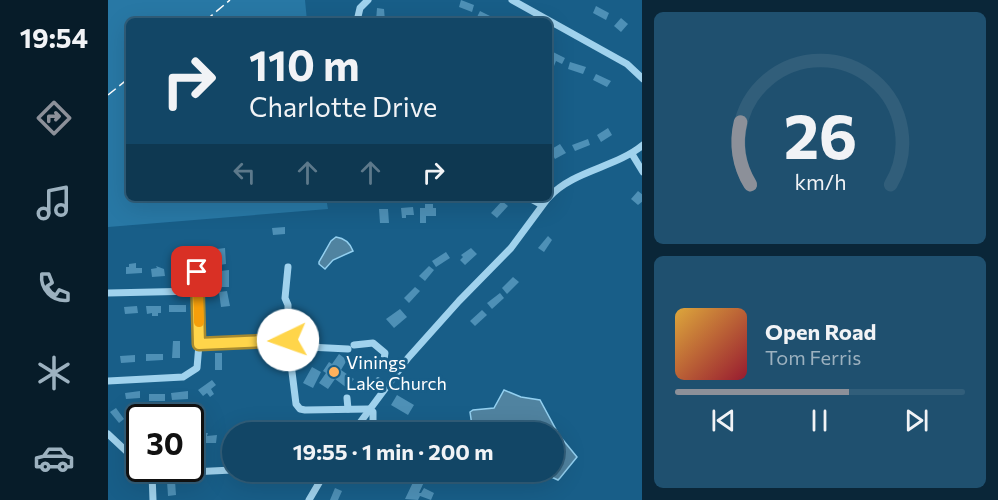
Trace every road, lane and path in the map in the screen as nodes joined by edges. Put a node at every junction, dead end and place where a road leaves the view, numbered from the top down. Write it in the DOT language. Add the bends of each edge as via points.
graph roads {
  1 [pos="368,0"];
  2 [pos="512,0"];
  3 [pos="358,18"];
  4 [pos="544,18"];
  5 [pos="552,22"];
  6 [pos="642,79"];
  7 [pos="642,145"];
  8 [pos="632,154"];
  9 [pos="642,172"];
  10 [pos="552,195"];
  11 [pos="535,201"];
  12 [pos="546,201"];
  13 [pos="542,205"];
  14 [pos="196,254"];
  15 [pos="288,267"];
  16 [pos="198,291"];
  17 [pos="108,293"];
  18 [pos="289,343"];
  19 [pos="199,344"];
  20 [pos="383,366"];
  21 [pos="108,381"];
  22 [pos="378,381"];
  23 [pos="386,387"];
  24 [pos="347,398"];
  25 [pos="348,409"];
  26 [pos="371,411"];
  27 [pos="380,417"];
  28 [pos="362,422"];
  29 [pos="374,422"];
  30 [pos="108,434"];
  31 [pos="126,451"];
  32 [pos="222,470"];
  33 [pos="204,471"];
  34 [pos="152,482"];
  35 [pos="320,482"];
  36 [pos="153,500"];
  37 [pos="309,500"];
  1 -- 3 [label="street"];
  2 -- 4 [label="street"];
  5 -- 6 [label="street" via="627,64"];
  7 -- 8 [label="street"];
  8 -- 9 [label="street"];
  8 -- 10 [label="street" via="565,182"];
  11 -- 13 [label="street"];
  12 -- 13 [label="street"];
  13 -- 23 [label="street" via="511,248 438,324"];
  14 -- 16 [label="street"];
  15 -- 18 [label="street" via="285,298"];
  16 -- 17 [label="street"];
  16 -- 19 [label="street"];
  18 -- 19 [label="street"];
  18 -- 20 [label="street" via="351,347 373,344 385,353"];
  18 -- 25 [label="street" via="298,407 309,411"];
  19 -- 21 [label="street" via="197,368 183,377"];
  22 -- 23 [label="street"];
  23 -- 26 [label="street"];
  24 -- 25 [label="street"];
  25 -- 26 [label="street"];
  26 -- 27 [label="street"];
  26 -- 28 [label="street"];
  26 -- 29 [label="street"];
  30 -- 31 [label="street"];
  32 -- 33 [label="street"];
  34 -- 36 [label="street"];
  35 -- 37 [label="street"];
}
